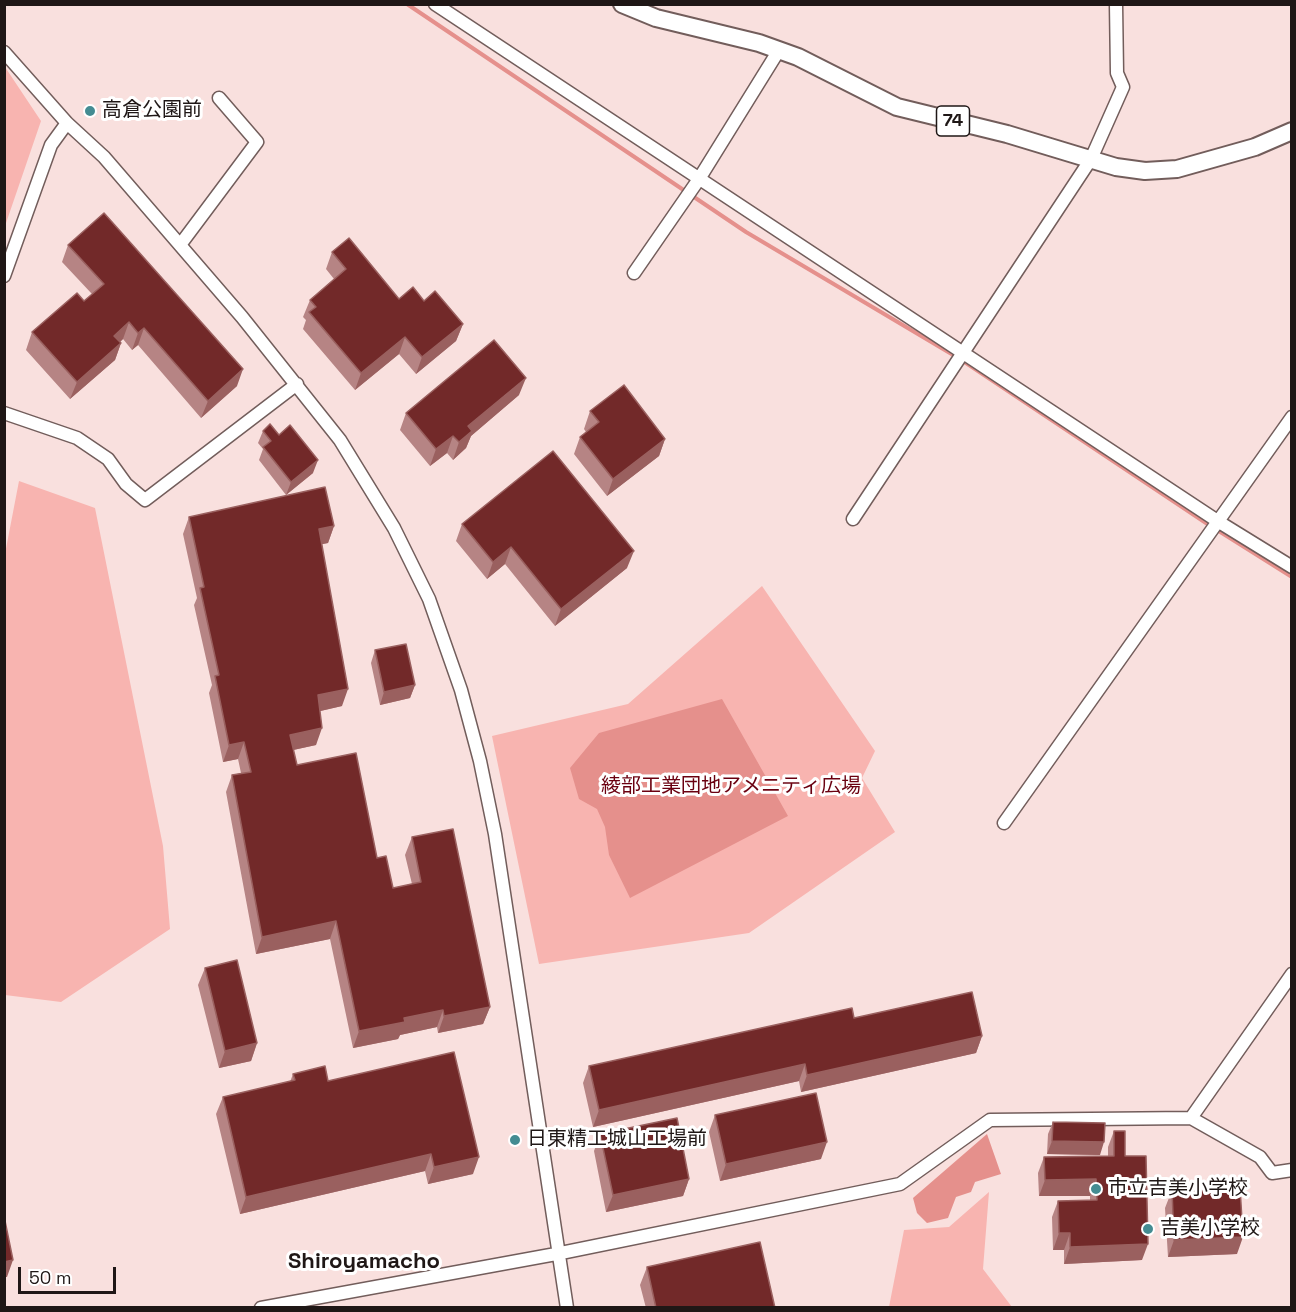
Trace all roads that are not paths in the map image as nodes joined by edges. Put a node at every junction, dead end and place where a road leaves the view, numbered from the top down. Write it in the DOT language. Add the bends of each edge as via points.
graph roads {
  1 [pos="435,4"];
  2 [pos="622,4"];
  3 [pos="1116,4"];
  4 [pos="779,50"];
  5 [pos="4,52"];
  6 [pos="219,98"];
  7 [pos="67,123"];
  8 [pos="1292,132"];
  9 [pos="1091,159"];
  10 [pos="699,179"];
  11 [pos="180,245"];
  12 [pos="634,273"];
  13 [pos="4,276"];
  14 [pos="963,352"];
  15 [pos="297,384"];
  16 [pos="4,413"];
  17 [pos="1292,417"];
  18 [pos="853,519"];
  19 [pos="1219,522"];
  20 [pos="1292,567"];
  21 [pos="1004,823"];
  22 [pos="1292,974"];
  23 [pos="1191,1118"];
  24 [pos="1292,1170"];
  25 [pos="556,1254"];
  26 [pos="261,1308"];
  27 [pos="567,1308"];
  1 -- 10 [label="street"];
  2 -- 4 [label="main road, 74" via="656,18"];
  3 -- 9 [label="street" via="1117,73 1123,87"];
  4 -- 9 [label="main road, 74" via="897,107"];
  4 -- 10 [label="street"];
  5 -- 7 [label="street"];
  6 -- 11 [label="street" via="257,142"];
  7 -- 11 [label="street" via="104,157"];
  7 -- 13 [label="street" via="51,145"];
  8 -- 9 [label="main road, 74" via="1256,147 1177,169 1146,171"];
  9 -- 14 [label="street"];
  10 -- 12 [label="street"];
  10 -- 14 [label="street"];
  11 -- 15 [label="street"];
  14 -- 18 [label="street"];
  14 -- 19 [label="street"];
  15 -- 16 [label="street" via="145,500 126,484 108,459 77,438"];
  15 -- 25 [label="street" via="340,440 394,528 429,599 461,690 495,834"];
  17 -- 19 [label="street"];
  19 -- 20 [label="street"];
  19 -- 21 [label="street"];
  22 -- 23 [label="street"];
  23 -- 24 [label="street" via="1260,1157 1272,1173"];
  23 -- 25 [label="street" via="990,1120 900,1184"];
  25 -- 26 [label="street"];
  25 -- 27 [label="street"];
}
